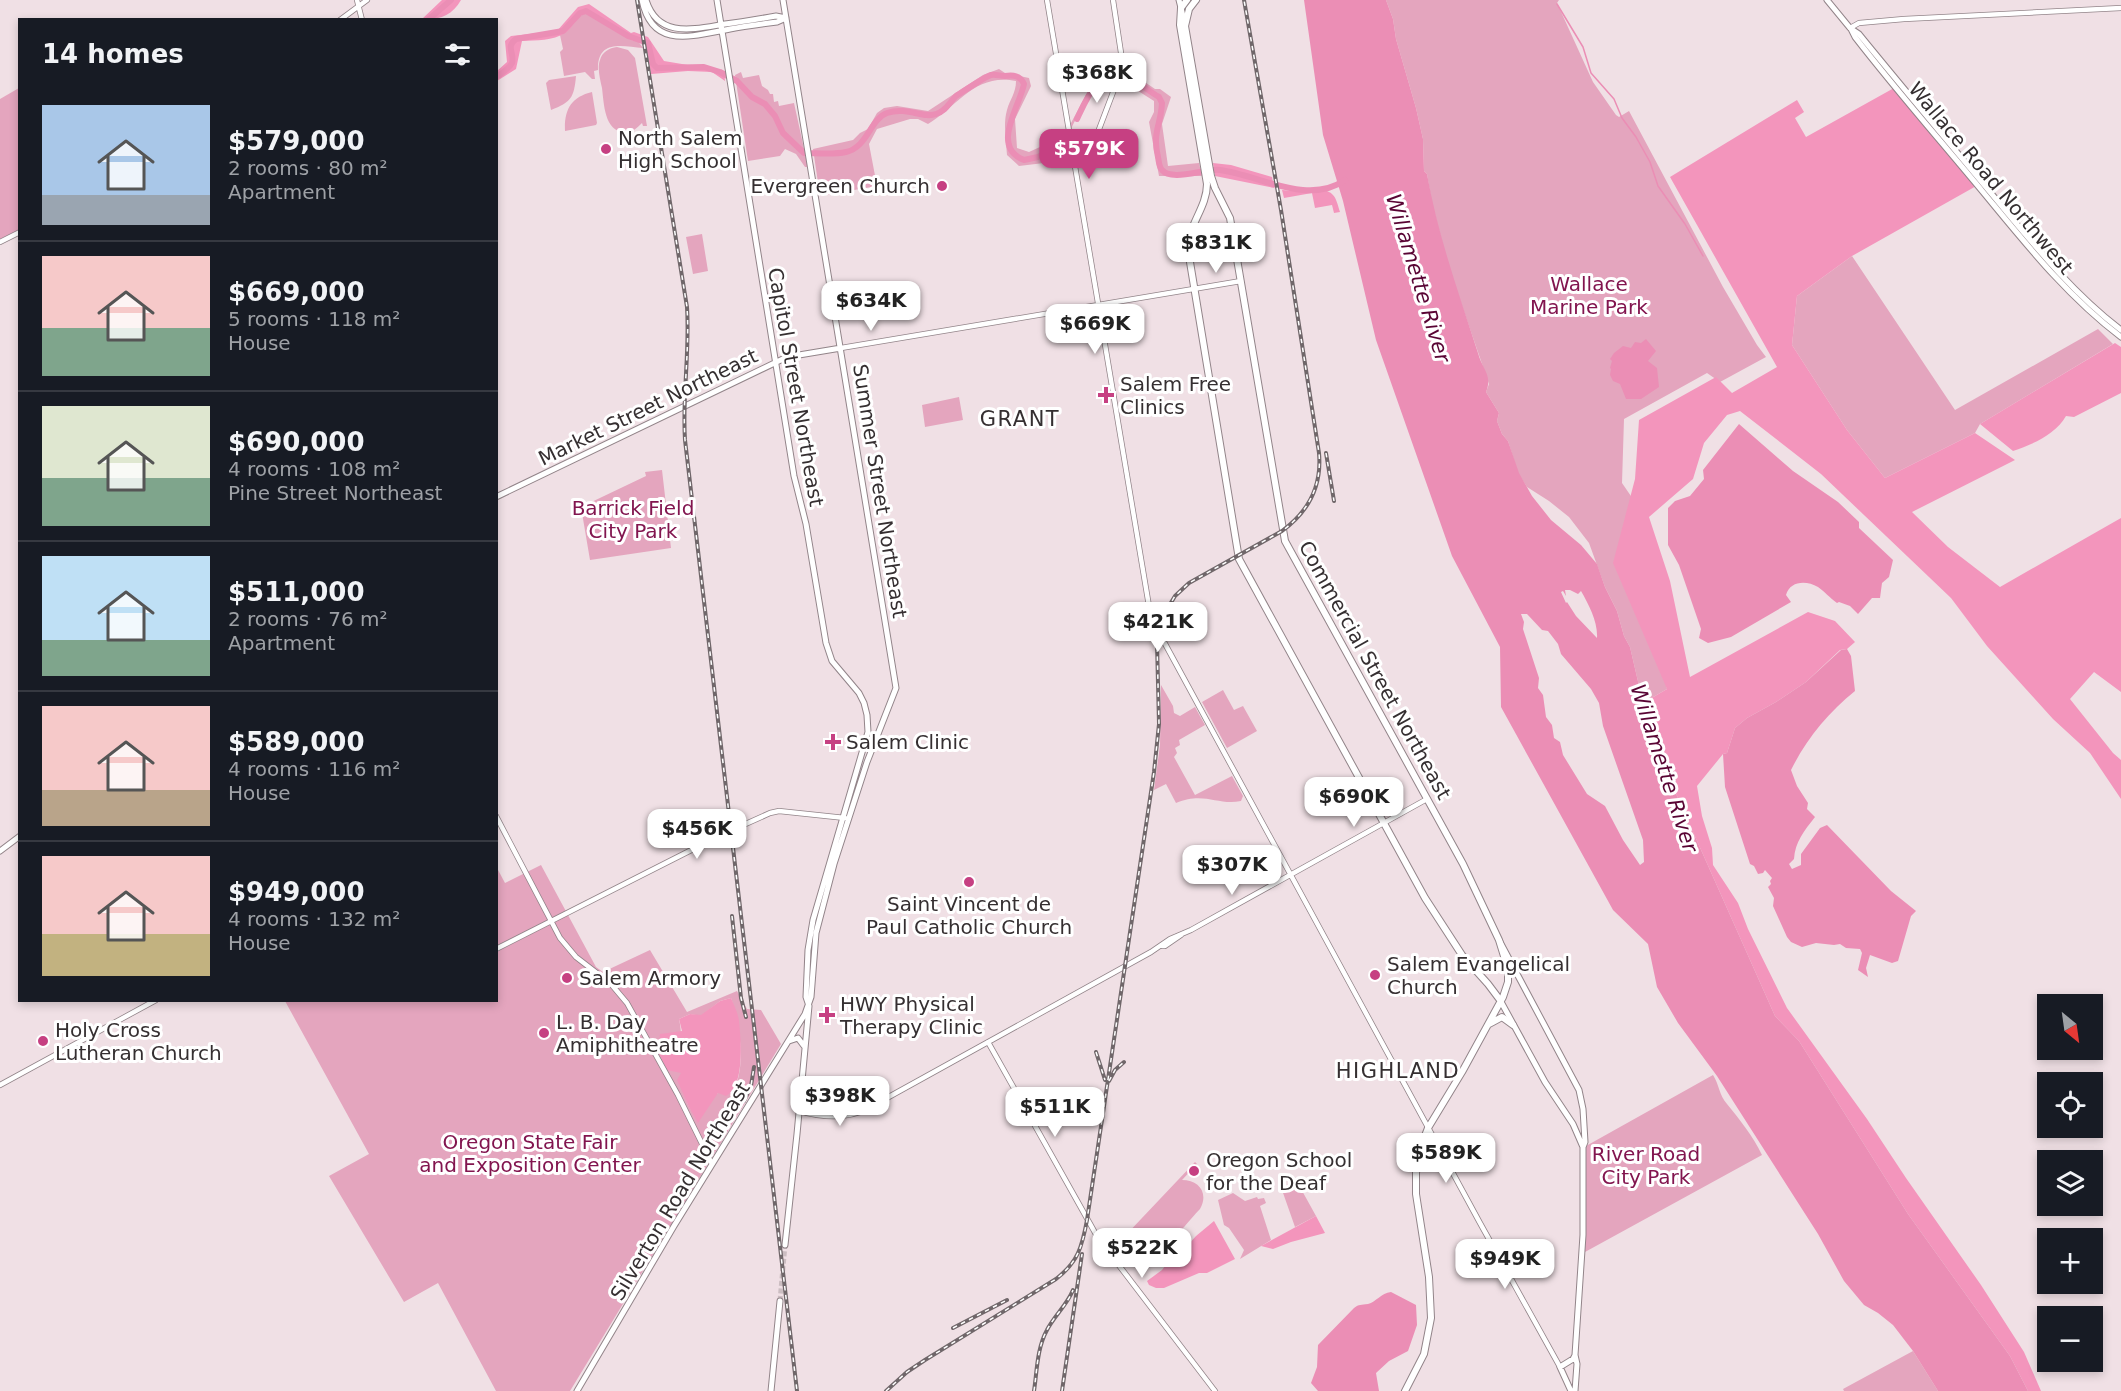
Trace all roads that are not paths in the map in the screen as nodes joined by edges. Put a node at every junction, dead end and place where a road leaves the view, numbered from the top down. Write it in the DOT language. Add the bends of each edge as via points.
graph roads {
  1 [pos="367,0"];
  2 [pos="644,0"];
  3 [pos="717,0"];
  4 [pos="783,0"];
  5 [pos="1047,0"];
  6 [pos="1113,0"];
  7 [pos="1179,0"];
  8 [pos="1187,0"];
  9 [pos="1196,0"];
  10 [pos="1827,0"];
  11 [pos="358,3"];
  12 [pos="1180,8"];
  13 [pos="2121,8"];
  14 [pos="342,18"];
  15 [pos="362,18"];
  16 [pos="786,18"];
  17 [pos="754,20"];
  18 [pos="1183,24"];
  19 [pos="1851,27"];
  20 [pos="722,28"];
  21 [pos="738,28"];
  22 [pos="1075,163"];
  23 [pos="1208,176"];
  24 [pos="1976,184"];
  25 [pos="1205,201"];
  26 [pos="1223,202"];
  27 [pos="1999,203"];
  28 [pos="18,233"];
  29 [pos="0,242"];
  30 [pos="1240,281"];
  31 [pos="1194,289"];
  32 [pos="1099,305"];
  33 [pos="2121,330"];
  34 [pos="2121,337"];
  35 [pos="841,348"];
  36 [pos="776,363"];
  37 [pos="498,495"];
  38 [pos="862,767"];
  39 [pos="1427,799"];
  40 [pos="845,818"];
  41 [pos="498,820"];
  42 [pos="1385,823"];
  43 [pos="18,838"];
  44 [pos="0,851"];
  45 [pos="1292,875"];
  46 [pos="551,921"];
  47 [pos="1499,940"];
  48 [pos="498,948"];
  49 [pos="1500,1000"];
  50 [pos="152,1002"];
  51 [pos="809,1006"];
  52 [pos="1488,1024"];
  53 [pos="1513,1024"];
  54 [pos="789,1041"];
  55 [pos="988,1042"];
  56 [pos="805,1048"];
  57 [pos="0,1085"];
  58 [pos="799,1112"];
  59 [pos="1428,1128"];
  60 [pos="1583,1147"];
  61 [pos="1443,1155"];
  62 [pos="1417,1161"];
  63 [pos="712,1164"];
  64 [pos="785,1245"];
  65 [pos="780,1301"];
  66 [pos="1575,1355"];
  67 [pos="1560,1367"];
  68 [pos="577,1391"];
  69 [pos="771,1391"];
  70 [pos="1215,1391"];
  71 [pos="1405,1391"];
  72 [pos="1573,1391"];
  1 -- 11 [label="main road"];
  2 -- 20 [label="main road" via="659,22 668,27"];
  2 -- 20 [label="main road" via="647,18 664,33 681,37"];
  3 -- 20 [label="main road, Capitol Street Northeast"];
  4 -- 16 [label="main road, Summer Street Northeast"];
  5 -- 22 [label="main road"];
  6 -- 22 [label="main road" via="1122,70 1090,153 1085,160"];
  7 -- 12 [label="main road"];
  8 -- 12 [label="highway"];
  9 -- 18 [label="highway"];
  10 -- 19 [label="main road, Wallace Road Northwest"];
  11 -- 14 [label="main road"];
  11 -- 15 [label="main road"];
  12 -- 18 [label="highway, Commercial Street Northeast"];
  13 -- 19 [label="main road" via="1904,19"];
  16 -- 17 [label="main road"];
  16 -- 21 [label="main road"];
  16 -- 35 [label="main road, Summer Street Northeast"];
  17 -- 20 [label="main road"];
  17 -- 21 [label="main road" via="753,24"];
  18 -- 23 [label="highway, Commercial Street Northeast"];
  19 -- 24 [label="main road, Wallace Road Northwest" via="1900,94"];
  19 -- 27 [label="main road, Wallace Road Northwest"];
  20 -- 21 [label="main road"];
  20 -- 36 [label="main road, Capitol Street Northeast"];
  22 -- 32 [label="main road"];
  23 -- 25 [label="highway, Commercial Street Northeast"];
  23 -- 26 [label="highway, Commercial Street Northeast"];
  24 -- 27 [label="main road"];
  24 -- 34 [label="main road, Wallace Road Northwest" via="2055,278"];
  25 -- 26 [label="highway"];
  25 -- 31 [label="highway" via="1188,236"];
  26 -- 30 [label="highway, Commercial Street Northeast" via="1230,218"];
  27 -- 33 [label="main road, Wallace Road Northwest" via="2068,284"];
  28 -- 29 [label="main road"];
  30 -- 31 [label="main road, Market Street Northeast"];
  30 -- 39 [label="highway, Commercial Street Northeast" via="1283,535"];
  31 -- 32 [label="main road, Market Street Northeast"];
  31 -- 42 [label="highway" via="1239,559"];
  32 -- 35 [label="main road, Market Street Northeast"];
  32 -- 45 [label="main road" via="1151,618"];
  35 -- 36 [label="main road, Market Street Northeast" via="791,356"];
  35 -- 38 [label="main road, Summer Street Northeast" via="897,682"];
  36 -- 37 [label="main road, Market Street Northeast"];
  36 -- 38 [label="main road, Capitol Street Northeast" via="826,643 832,661 864,703 868,724"];
  38 -- 40 [label="main road"];
  38 -- 40 [label="main road"];
  39 -- 42 [label="main road"];
  39 -- 47 [label="highway, Commercial Street Northeast"];
  40 -- 46 [label="main road" via="770,813"];
  40 -- 51 [label="main road" via="818,922"];
  41 -- 46 [label="main road"];
  42 -- 45 [label="main road"];
  42 -- 49 [label="highway" via="1455,945"];
  43 -- 44 [label="main road"];
  45 -- 55 [label="main road"];
  45 -- 59 [label="main road"];
  46 -- 48 [label="main road"];
  46 -- 63 [label="main road" via="571,952 611,984 627,1004"];
  47 -- 49 [label="highway" via="1509,969"];
  47 -- 60 [label="main road, Commercial Street Northeast" via="1580,1093"];
  49 -- 52 [label="highway"];
  49 -- 53 [label="main road"];
  50 -- 57 [label="main road"];
  51 -- 54 [label="main road, Silverton Road Northeast"];
  51 -- 56 [label="main road"];
  52 -- 53 [label="highway" via="1502,1017"];
  52 -- 59 [label="highway"];
  53 -- 60 [label="main road" via="1549,1090 1574,1124"];
  54 -- 56 [label="main road" via="798,1038"];
  54 -- 63 [label="main road, Silverton Road Northeast"];
  55 -- 58 [label="main road" via="862,1112 845,1116"];
  55 -- 70 [label="main road" via="1098,1238"];
  56 -- 58 [label="main road"];
  58 -- 64 [label="main road"];
  59 -- 61 [label="main road"];
  59 -- 62 [label="highway"];
  60 -- 66 [label="main road, Commercial Street Northeast" via="1583,1235"];
  61 -- 62 [label="highway" via="1430,1150"];
  61 -- 67 [label="main road"];
  62 -- 71 [label="highway" via="1416,1194 1431,1318 1424,1354"];
  63 -- 68 [label="main road, Silverton Road Northeast"];
  65 -- 69 [label="main road"];
  66 -- 67 [label="main road"];
  66 -- 72 [label="main road, Commercial Street Northeast"];
  67 -- 72 [label="main road"];
}
